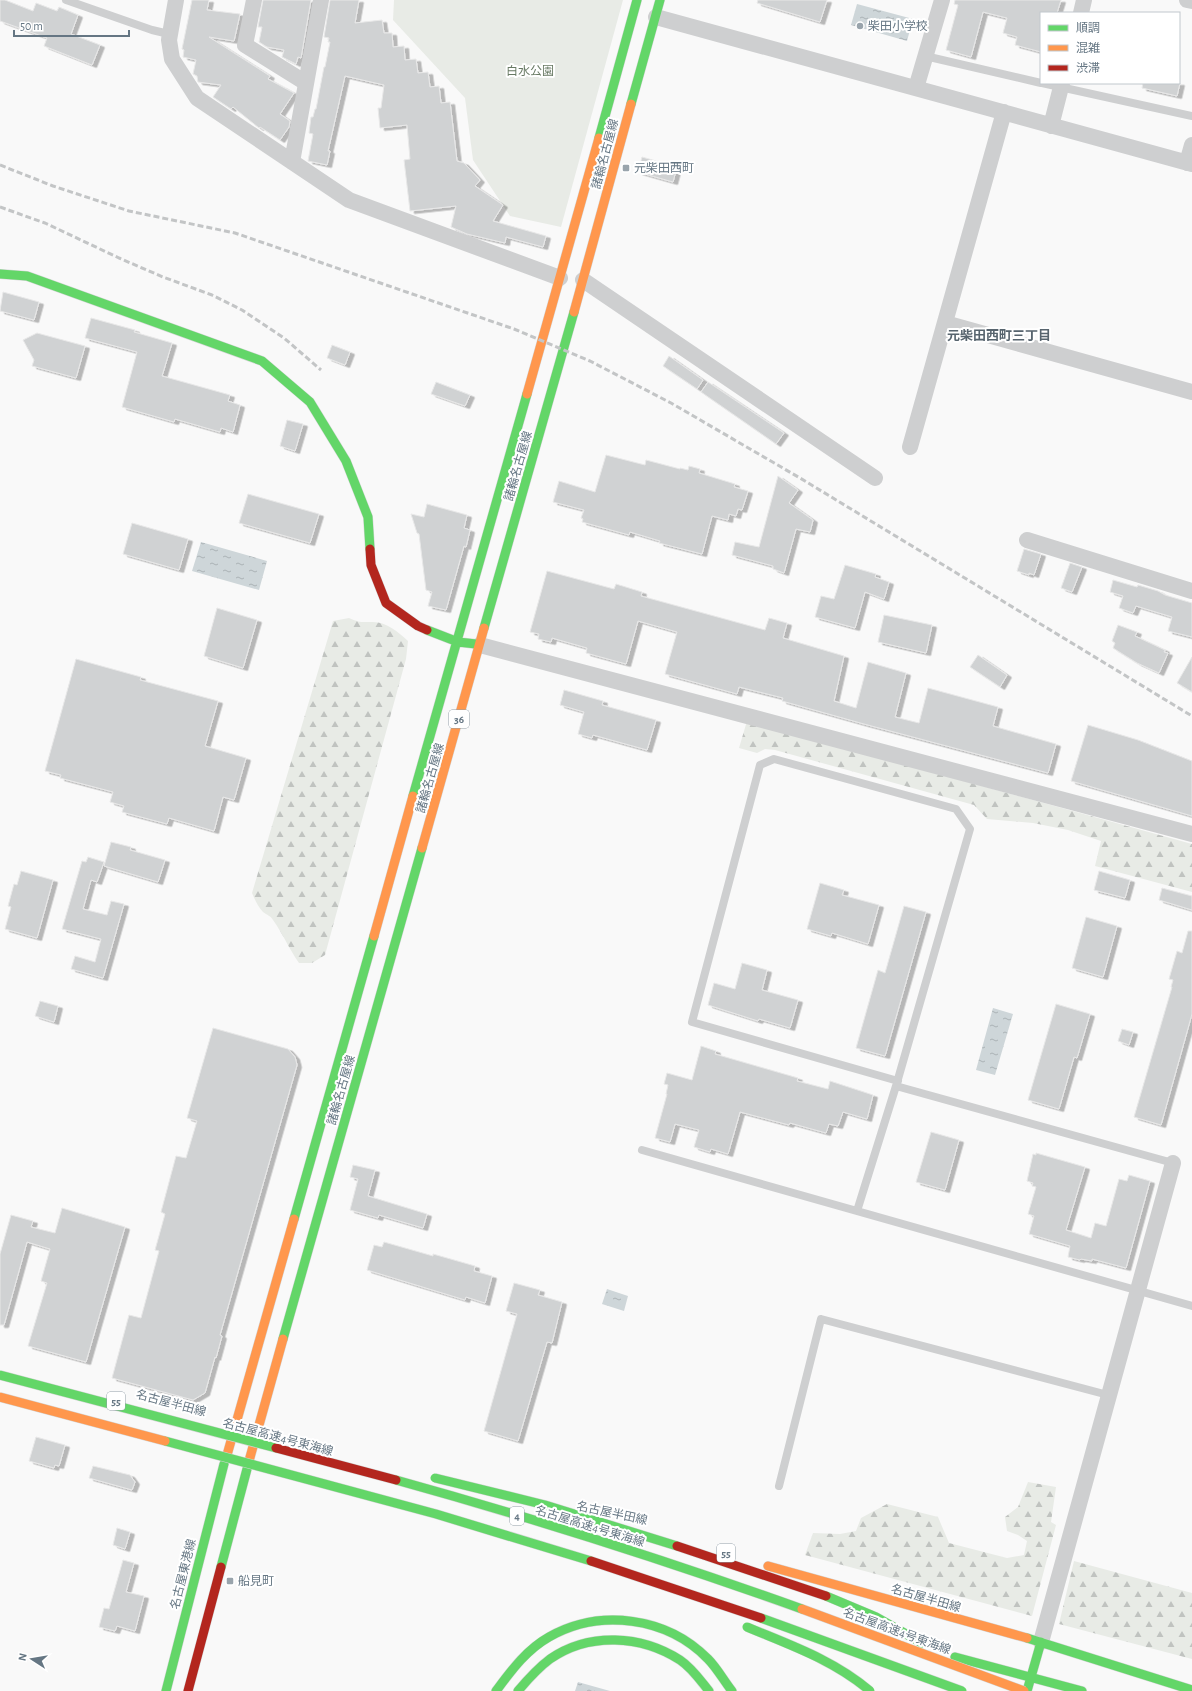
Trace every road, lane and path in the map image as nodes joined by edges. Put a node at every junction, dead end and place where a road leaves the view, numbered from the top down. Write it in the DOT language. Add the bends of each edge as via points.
graph roads {
  1 [pos="66,0"];
  2 [pos="176,0"];
  3 [pos="254,0"];
  4 [pos="321,0"];
  5 [pos="637,0"];
  6 [pos="660,0"];
  7 [pos="942,0"];
  8 [pos="1084,0"];
  9 [pos="1187,0"];
  10 [pos="1192,1"];
  11 [pos="1081,12"];
  12 [pos="656,17"];
  13 [pos="169,34"];
  14 [pos="925,56"];
  15 [pos="306,83"];
  16 [pos="1040,83"];
  17 [pos="1052,84"];
  18 [pos="1062,85"];
  19 [pos="916,88"];
  20 [pos="1004,112"];
  21 [pos="1192,116"];
  22 [pos="1051,126"];
  23 [pos="1192,145"];
  24 [pos="292,162"];
  25 [pos="1190,163"];
  26 [pos="0,274"];
  27 [pos="560,278"];
  28 [pos="583,280"];
  29 [pos="945,323"];
  30 [pos="1192,392"];
  31 [pos="910,447"];
  32 [pos="875,478"];
  33 [pos="1027,540"];
  34 [pos="1192,591"];
  35 [pos="458,642"];
  36 [pos="480,645"];
  37 [pos="1192,834"];
  38 [pos="897,1083"];
  39 [pos="642,1150"];
  40 [pos="1173,1163"];
  41 [pos="857,1211"];
  42 [pos="1137,1292"];
  43 [pos="1192,1306"];
  44 [pos="0,1369"];
  45 [pos="0,1375"];
  46 [pos="1108,1395"];
  47 [pos="0,1397"];
  48 [pos="0,1404"];
  49 [pos="233,1432"];
  50 [pos="222,1434"];
  51 [pos="255,1437"];
  52 [pos="224,1464"];
  53 [pos="386,1468"];
  54 [pos="246,1470"];
  55 [pos="426,1476"];
  56 [pos="779,1486"];
  57 [pos="437,1515"];
  58 [pos="743,1558"];
  59 [pos="758,1562"];
  60 [pos="650,1591"];
  61 [pos="723,1596"];
  62 [pos="777,1610"];
  63 [pos="736,1623"];
  64 [pos="1041,1642"];
  65 [pos="1031,1677"];
  66 [pos="1192,1690"];
  67 [pos="166,1691"];
  68 [pos="188,1691"];
  69 [pos="496,1691"];
  70 [pos="518,1691"];
  71 [pos="709,1691"];
  72 [pos="732,1691"];
  73 [pos="870,1691"];
  74 [pos="962,1691"];
  75 [pos="1026,1691"];
  76 [pos="1082,1691"];
  1 -- 13 [label="lane"];
  2 -- 13 [label="street"];
  3 -- 15 [label="street" via="245,45"];
  4 -- 15 [label="street"];
  5 -- 27 [label="main road, 諸輪名古屋線 / 36"];
  6 -- 12 [label="main road, 諸輪名古屋線 / 36"];
  7 -- 14 [label="street"];
  8 -- 11 [label="street"];
  9 -- 10 [label="street"];
  12 -- 19 [label="street"];
  12 -- 28 [label="main road, 諸輪名古屋線 / 36"];
  13 -- 24 [label="street" via="172,59 197,98"];
  14 -- 16 [label="lane"];
  14 -- 19 [label="street"];
  15 -- 24 [label="street"];
  17 -- 18 [label="lane"];
  18 -- 21 [label="lane"];
  18 -- 22 [label="street"];
  19 -- 20 [label="street"];
  20 -- 22 [label="street"];
  20 -- 29 [label="street"];
  22 -- 25 [label="street"];
  23 -- 25 [label="street"];
  24 -- 27 [label="street" via="349,200"];
  26 -- 35 [label="main road" via="27,276 262,361 310,402 346,461 368,517 371,564 386,603 418,626"];
  27 -- 35 [label="main road, 諸輪名古屋線 / 36"];
  28 -- 32 [label="street"];
  28 -- 36 [label="main road, 諸輪名古屋線 / 36"];
  29 -- 30 [label="street"];
  29 -- 31 [label="street"];
  33 -- 34 [label="street"];
  35 -- 36 [label="main road"];
  35 -- 49 [label="main road, 諸輪名古屋線 / 36"];
  36 -- 37 [label="street"];
  36 -- 51 [label="main road, 諸輪名古屋線 / 36"];
  38 -- 38 [label="lane" via="970,829 956,809 774,759 760,765 692,1022"];
  38 -- 40 [label="lane"];
  38 -- 41 [label="lane"];
  39 -- 41 [label="lane"];
  40 -- 42 [label="street"];
  41 -- 42 [label="lane"];
  42 -- 43 [label="lane"];
  42 -- 46 [label="street"];
  44 -- 49 [label="main road, 名古屋半田線 / 55"];
  45 -- 50 [label="main road, 名古屋高速4号東海線 / 4, bridge"];
  46 -- 56 [label="lane" via="821,1319"];
  46 -- 64 [label="street"];
  47 -- 57 [label="main road, 4, bridge"];
  48 -- 52 [label="main road"];
  49 -- 51 [label="main road, 名古屋半田線 / 55"];
  49 -- 52 [label="main road, 諸輪名古屋線 / 36"];
  50 -- 53 [label="main road, bridge"];
  50 -- 75 [label="main road, 名古屋高速4号東海線 / 4, bridge" via="588,1536 797,1607"];
  51 -- 54 [label="main road, 諸輪名古屋線 / 36"];
  51 -- 58 [label="main road, 名古屋半田線 / 55" via="502,1501 669,1537"];
  52 -- 54 [label="main road"];
  52 -- 67 [label="main road, 名古屋東港線"];
  54 -- 61 [label="main road"];
  54 -- 68 [label="main road"];
  55 -- 74 [label="main road, bridge" via="500,1492 593,1518 834,1600 886,1622 925,1645"];
  57 -- 60 [label="main road, bridge"];
  57 -- 74 [label="main road, 4, bridge" via="688,1592"];
  59 -- 64 [label="main road, 名古屋半田線"];
  62 -- 65 [label="main road"];
  63 -- 73 [label="main road, bridge" via="834,1665"];
  64 -- 65 [label="main road"];
  64 -- 66 [label="main road, 名古屋半田線"];
  65 -- 75 [label="main road"];
  65 -- 76 [label="main road"];
  69 -- 72 [label="main road" via="520,1658 546,1637 577,1624 611,1619 645,1622 677,1634 717,1667"];
  70 -- 71 [label="main road" via="538,1668 563,1651 578,1645 609,1639 626,1639 658,1648 673,1656 697,1676"];
}
